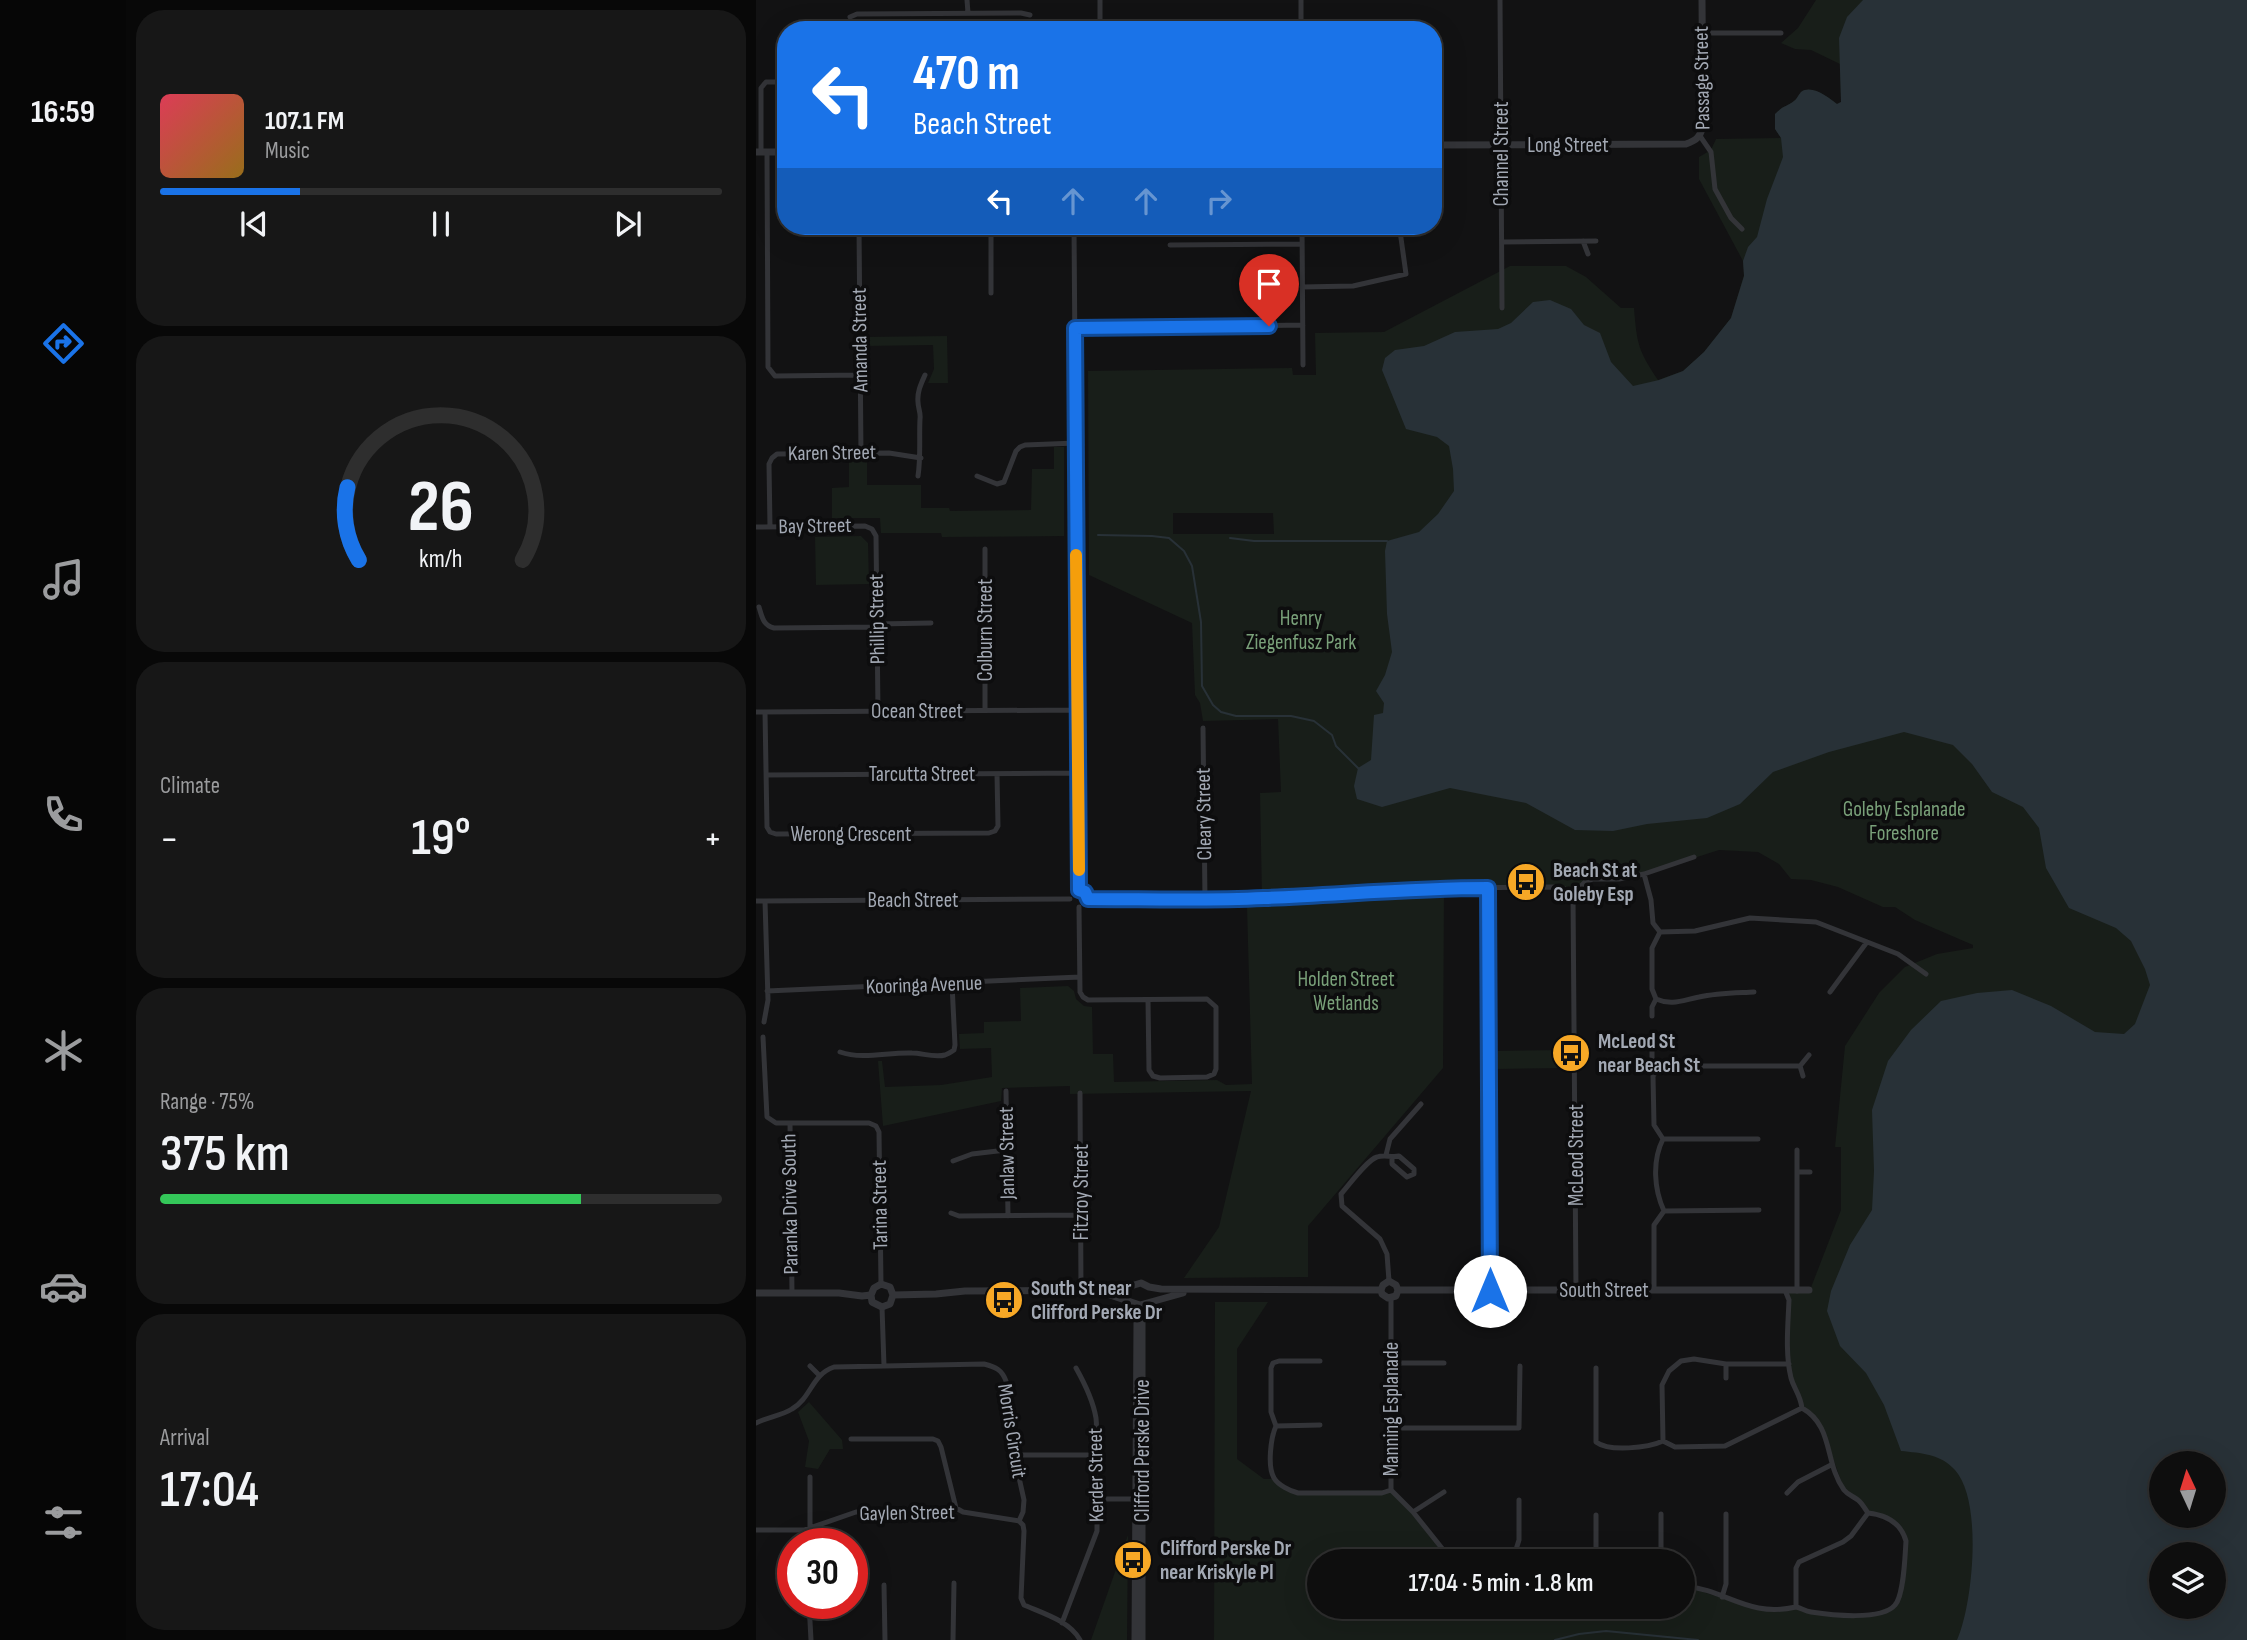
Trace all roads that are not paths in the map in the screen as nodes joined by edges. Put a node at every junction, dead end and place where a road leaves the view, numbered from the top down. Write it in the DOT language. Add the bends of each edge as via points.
graph roads {
  1 [pos="967,0"];
  2 [pos="1100,0"];
  3 [pos="1301,0"];
  4 [pos="1500,0"];
  5 [pos="1702,0"];
  6 [pos="968,13"];
  7 [pos="1030,15"];
  8 [pos="850,17"];
  9 [pos="1100,21"];
  10 [pos="1301,21"];
  11 [pos="1702,33"];
  12 [pos="1781,33"];
  13 [pos="777,82"];
  14 [pos="1700,136"];
  15 [pos="1442,145"];
  16 [pos="1501,145"];
  17 [pos="761,152"];
  18 [pos="1742,229"];
  19 [pos="859,235"];
  20 [pos="991,235"];
  21 [pos="1074,235"];
  22 [pos="1302,235"];
  23 [pos="1401,235"];
  24 [pos="1583,241"];
  25 [pos="1596,241"];
  26 [pos="1502,242"];
  27 [pos="1302,244"];
  28 [pos="1170,245"];
  29 [pos="1588,254"];
  30 [pos="1302,287"];
  31 [pos="991,293"];
  32 [pos="1502,308"];
  33 [pos="1303,325"];
  34 [pos="1075,328"];
  35 [pos="1303,365"];
  36 [pos="860,375"];
  37 [pos="925,375"];
  38 [pos="1076,443"];
  39 [pos="861,454"];
  40 [pos="920,458"];
  41 [pos="918,476"];
  42 [pos="976,476"];
  43 [pos="756,527"];
  44 [pos="770,527"];
  45 [pos="872,529"];
  46 [pos="985,550"];
  47 [pos="759,607"];
  48 [pos="931,623"];
  49 [pos="877,625"];
  50 [pos="985,710"];
  51 [pos="1077,710"];
  52 [pos="878,711"];
  53 [pos="756,712"];
  54 [pos="765,712"];
  55 [pos="1203,728"];
  56 [pos="1078,773"];
  57 [pos="997,774"];
  58 [pos="766,775"];
  59 [pos="1695,857"];
  60 [pos="1644,874"];
  61 [pos="1488,888"];
  62 [pos="1079,890"];
  63 [pos="1573,894"];
  64 [pos="1070,899"];
  65 [pos="1088,899"];
  66 [pos="1205,899"];
  67 [pos="756,901"];
  68 [pos="765,901"];
  69 [pos="1079,907"];
  70 [pos="1660,932"];
  71 [pos="1867,942"];
  72 [pos="1926,974"];
  73 [pos="1080,977"];
  74 [pos="952,984"];
  75 [pos="767,991"];
  76 [pos="1754,992"];
  77 [pos="1830,992"];
  78 [pos="1656,999"];
  79 [pos="1147,1000"];
  80 [pos="1652,1016"];
  81 [pos="764,1022"];
  82 [pos="763,1037"];
  83 [pos="1652,1045"];
  84 [pos="760,1049"];
  85 [pos="840,1052"];
  86 [pos="1809,1055"];
  87 [pos="1800,1066"];
  88 [pos="1658,1069"];
  89 [pos="1803,1076"];
  90 [pos="1006,1091"];
  91 [pos="1080,1093"];
  92 [pos="1421,1104"];
  93 [pos="790,1123"];
  94 [pos="1664,1139"];
  95 [pos="1758,1139"];
  96 [pos="1006,1150"];
  97 [pos="1797,1150"];
  98 [pos="1389,1156"];
  99 [pos="953,1161"];
  100 [pos="1797,1172"];
  101 [pos="1810,1172"];
  102 [pos="1759,1210"];
  103 [pos="1664,1211"];
  104 [pos="951,1213"];
  105 [pos="1081,1215"];
  106 [pos="1008,1216"];
  107 [pos="1389,1281"];
  108 [pos="881,1284"];
  109 [pos="1132,1286"];
  110 [pos="1149,1287"];
  111 [pos="1197,1290"];
  112 [pos="1381,1290"];
  113 [pos="1398,1290"];
  114 [pos="1576,1290"];
  115 [pos="1654,1290"];
  116 [pos="1785,1290"];
  117 [pos="1797,1290"];
  118 [pos="1810,1290"];
  119 [pos="1081,1291"];
  120 [pos="1098,1291"];
  121 [pos="1490,1291"];
  122 [pos="756,1293"];
  123 [pos="792,1293"];
  124 [pos="871,1295"];
  125 [pos="893,1295"];
  126 [pos="1391,1298"];
  127 [pos="1133,1303"];
  128 [pos="1147,1303"];
  129 [pos="882,1307"];
  130 [pos="1320,1361"];
  131 [pos="1391,1363"];
  132 [pos="1444,1363"];
  133 [pos="1726,1364"];
  134 [pos="1789,1364"];
  135 [pos="810,1366"];
  136 [pos="884,1366"];
  137 [pos="1520,1366"];
  138 [pos="1076,1368"];
  139 [pos="1596,1368"];
  140 [pos="819,1375"];
  141 [pos="1726,1378"];
  142 [pos="1802,1408"];
  143 [pos="756,1423"];
  144 [pos="1320,1425"];
  145 [pos="1276,1426"];
  146 [pos="1391,1428"];
  147 [pos="851,1439"];
  148 [pos="1663,1441"];
  149 [pos="1014,1455"];
  150 [pos="1096,1455"];
  151 [pos="1831,1465"];
  152 [pos="810,1477"];
  153 [pos="1391,1490"];
  154 [pos="1444,1492"];
  155 [pos="1787,1493"];
  156 [pos="1101,1499"];
  157 [pos="1139,1499"];
  158 [pos="1519,1500"];
  159 [pos="956,1508"];
  160 [pos="1413,1512"];
  161 [pos="1868,1513"];
  162 [pos="1661,1514"];
  163 [pos="1726,1514"];
  164 [pos="1596,1515"];
  165 [pos="1019,1521"];
  166 [pos="810,1528"];
  167 [pos="756,1530"];
  168 [pos="777,1530"];
  169 [pos="1443,1549"];
  170 [pos="1517,1549"];
  171 [pos="1596,1549"];
  172 [pos="1661,1549"];
  173 [pos="954,1583"];
  174 [pos="884,1585"];
  175 [pos="1695,1587"];
  176 [pos="1722,1597"];
  177 [pos="1796,1606"];
  178 [pos="810,1619"];
  179 [pos="1062,1623"];
  180 [pos="811,1640"];
  181 [pos="885,1640"];
  182 [pos="953,1640"];
  183 [pos="1080,1640"];
  184 [pos="1135,1640"];
  185 [pos="1142,1640"];
  1 -- 6 [label="street"];
  2 -- 9 [label="street"];
  3 -- 10 [label="street"];
  4 -- 16 [label="street, Channel Street"];
  5 -- 11 [label="street, Passage Street"];
  6 -- 7 [label="street"];
  6 -- 8 [label="street"];
  11 -- 12 [label="street"];
  11 -- 14 [label="street, Passage Street"];
  13 -- 17 [label="street" via="766,82 761,88"];
  14 -- 16 [label="street, Long Street" via="1686,144"];
  14 -- 18 [label="street, Passage Street" via="1711,152 1715,189"];
  15 -- 16 [label="street, Long Street"];
  16 -- 26 [label="street, Channel Street"];
  17 -- 36 [label="street" via="768,367 775,376"];
  19 -- 36 [label="street, Amanda Street"];
  20 -- 31 [label="street"];
  21 -- 34 [label="street"];
  22 -- 27 [label="street"];
  23 -- 30 [label="street" via="1406,274 1363,285"];
  24 -- 25 [label="street"];
  24 -- 26 [label="street"];
  24 -- 29 [label="street"];
  26 -- 32 [label="street, Channel Street"];
  27 -- 28 [label="street"];
  27 -- 30 [label="street"];
  30 -- 33 [label="street"];
  33 -- 34 [label="street"];
  33 -- 35 [label="street"];
  34 -- 38 [label="street"];
  36 -- 39 [label="street, Amanda Street"];
  37 -- 40 [label="street" via="918,403"];
  38 -- 42 [label="street" via="1025,444 1016,451 1004,482"];
  38 -- 51 [label="street"];
  39 -- 40 [label="street, Karen Street"];
  39 -- 44 [label="street, Karen Street" via="772,457"];
  40 -- 41 [label="street"];
  43 -- 44 [label="street, Bay Street"];
  44 -- 45 [label="street, Bay Street"];
  45 -- 49 [label="street, Phillip Street" via="876,536"];
  46 -- 50 [label="street, Colburn Street"];
  47 -- 49 [label="street" via="763,621 774,628"];
  48 -- 49 [label="street"];
  49 -- 52 [label="street, Phillip Street"];
  50 -- 51 [label="street, Ocean Street"];
  50 -- 52 [label="street, Ocean Street"];
  51 -- 56 [label="street"];
  52 -- 54 [label="street, Ocean Street"];
  53 -- 54 [label="street, Ocean Street"];
  54 -- 58 [label="street, Werong Crescent"];
  55 -- 66 [label="street, Cleary Street"];
  56 -- 57 [label="street, Tarcutta Street"];
  56 -- 62 [label="street"];
  57 -- 58 [label="street, Tarcutta Street"];
  57 -- 58 [label="street, Werong Crescent" via="998,826 989,833 816,834 770,832"];
  59 -- 60 [label="street"];
  60 -- 63 [label="street" via="1593,879"];
  60 -- 70 [label="street" via="1653,923"];
  61 -- 63 [label="street" via="1553,887"];
  61 -- 66 [label="street"];
  61 -- 121 [label="street"];
  62 -- 64 [label="street"];
  62 -- 65 [label="street"];
  63 -- 114 [label="street, McLeod Street"];
  64 -- 68 [label="street, Beach Street"];
  64 -- 69 [label="street"];
  65 -- 66 [label="street"];
  65 -- 69 [label="street"];
  67 -- 68 [label="street, Beach Street"];
  68 -- 75 [label="street"];
  69 -- 73 [label="street"];
  70 -- 71 [label="street" via="1695,931 1750,918 1805,920"];
  70 -- 78 [label="street" via="1653,948"];
  71 -- 72 [label="street" via="1906,958"];
  71 -- 77 [label="street"];
  73 -- 74 [label="street, Kooringa Avenue"];
  73 -- 79 [label="street" via="1080,992 1088,1000"];
  74 -- 75 [label="street, Kooringa Avenue"];
  74 -- 85 [label="street" via="955,1045 950,1053 851,1056"];
  75 -- 81 [label="street"];
  76 -- 78 [label="street" via="1682,1002"];
  78 -- 80 [label="street"];
  79 -- 79 [label="street" via="1212,1002 1216,1007 1214,1074 1153,1076 1149,1070"];
  82 -- 84 [label="street, Paranka Drive South"];
  83 -- 88 [label="street" via="1652,1065"];
  84 -- 93 [label="street, Paranka Drive South" via="767,1117 776,1123"];
  86 -- 87 [label="street"];
  87 -- 88 [label="street"];
  87 -- 89 [label="street"];
  88 -- 94 [label="street" via="1653,1076 1654,1125"];
  90 -- 96 [label="street, Janlaw Street"];
  91 -- 105 [label="street, Fitzroy Street"];
  92 -- 98 [label="street" via="1390,1139"];
  93 -- 108 [label="street, Tarina Street" via="876,1126"];
  93 -- 123 [label="street, Paranka Drive South"];
  94 -- 95 [label="street"];
  94 -- 103 [label="street" via="1656,1153 1657,1195"];
  96 -- 99 [label="street"];
  96 -- 106 [label="street, Janlaw Street"];
  97 -- 100 [label="street"];
  98 -- 98 [label="street" via="1399,1156 1414,1174 1407,1177"];
  98 -- 107 [label="street" via="1374,1157 1340,1200 1385,1246"];
  100 -- 101 [label="street"];
  100 -- 117 [label="street"];
  102 -- 103 [label="street"];
  103 -- 115 [label="street" via="1654,1225"];
  104 -- 106 [label="street"];
  105 -- 106 [label="street"];
  105 -- 119 [label="street, Fitzroy Street"];
  107 -- 112 [label="street"];
  107 -- 113 [label="street"];
  108 -- 124 [label="street"];
  108 -- 125 [label="street" via="890,1287"];
  109 -- 110 [label="street" via="1141,1283"];
  109 -- 120 [label="street"];
  109 -- 127 [label="street" via="1129,1296"];
  110 -- 111 [label="street"];
  110 -- 128 [label="street" via="1152,1293"];
  111 -- 112 [label="street"];
  111 -- 128 [label="street"];
  112 -- 126 [label="street"];
  113 -- 121 [label="street, South Street"];
  113 -- 126 [label="street"];
  114 -- 115 [label="street, South Street"];
  114 -- 121 [label="street, South Street"];
  115 -- 116 [label="street, South Street"];
  116 -- 117 [label="street, South Street"];
  116 -- 134 [label="street"];
  117 -- 118 [label="street, South Street"];
  119 -- 120 [label="street"];
  119 -- 125 [label="street"];
  120 -- 127 [label="street"];
  122 -- 123 [label="street"];
  123 -- 124 [label="street"];
  124 -- 129 [label="street"];
  125 -- 129 [label="street" via="890,1304"];
  126 -- 131 [label="street, Manning Esplanade"];
  127 -- 128 [label="street"];
  127 -- 157 [label="street, Clifford Perske Drive"];
  128 -- 157 [label="street, Clifford Perske Drive" via="1142,1323"];
  129 -- 136 [label="street"];
  130 -- 145 [label="street" via="1273,1363 1271,1412"];
  131 -- 132 [label="street"];
  131 -- 146 [label="street, Manning Esplanade"];
  133 -- 134 [label="street"];
  133 -- 141 [label="street"];
  133 -- 148 [label="street" via="1694,1359 1666,1368"];
  134 -- 142 [label="street"];
  135 -- 140 [label="street"];
  136 -- 140 [label="street, Morris Circuit" via="834,1367"];
  136 -- 149 [label="street, Morris Circuit" via="984,1364 1002,1372"];
  137 -- 146 [label="street" via="1519,1428"];
  138 -- 150 [label="street, Kerder Street" via="1096,1420"];
  139 -- 148 [label="street" via="1596,1442 1603,1447 1651,1447"];
  140 -- 143 [label="street" via="792,1410"];
  142 -- 148 [label="street" via="1725,1446 1675,1447"];
  142 -- 151 [label="street" via="1823,1430"];
  144 -- 145 [label="street"];
  145 -- 153 [label="street" via="1271,1438 1271,1469 1274,1479 1290,1491"];
  146 -- 153 [label="street, Manning Esplanade"];
  147 -- 159 [label="street" via="938,1441"];
  149 -- 150 [label="street"];
  149 -- 165 [label="street, Morris Circuit" via="1024,1500"];
  150 -- 156 [label="street, Kerder Street" via="1096,1489"];
  151 -- 155 [label="street"];
  151 -- 161 [label="street" via="1844,1489"];
  152 -- 166 [label="street"];
  153 -- 160 [label="street, Manning Esplanade"];
  154 -- 160 [label="street"];
  156 -- 157 [label="street"];
  156 -- 179 [label="street, Kerder Street" via="1097,1531"];
  157 -- 184 [label="street, Clifford Perske Drive"];
  157 -- 185 [label="street, Clifford Perske Drive"];
  158 -- 170 [label="street"];
  159 -- 165 [label="street, Gaylen Street"];
  159 -- 166 [label="street, Gaylen Street" via="849,1513"];
  160 -- 169 [label="street, Manning Esplanade"];
  161 -- 177 [label="street" via="1843,1542 1798,1562"];
  161 -- 177 [label="street" via="1881,1514 1904,1533 1897,1604 1866,1616 1807,1612"];
  162 -- 172 [label="street"];
  163 -- 176 [label="street"];
  164 -- 171 [label="street"];
  165 -- 179 [label="street, Morris Circuit" via="1024,1531 1021,1598 1024,1605"];
  167 -- 168 [label="street, Gaylen Street"];
  173 -- 182 [label="street"];
  174 -- 181 [label="street"];
  175 -- 176 [label="street"];
  176 -- 177 [label="street" via="1757,1609 1783,1611"];
  178 -- 180 [label="street"];
  179 -- 183 [label="street, Morris Circuit"];
}
